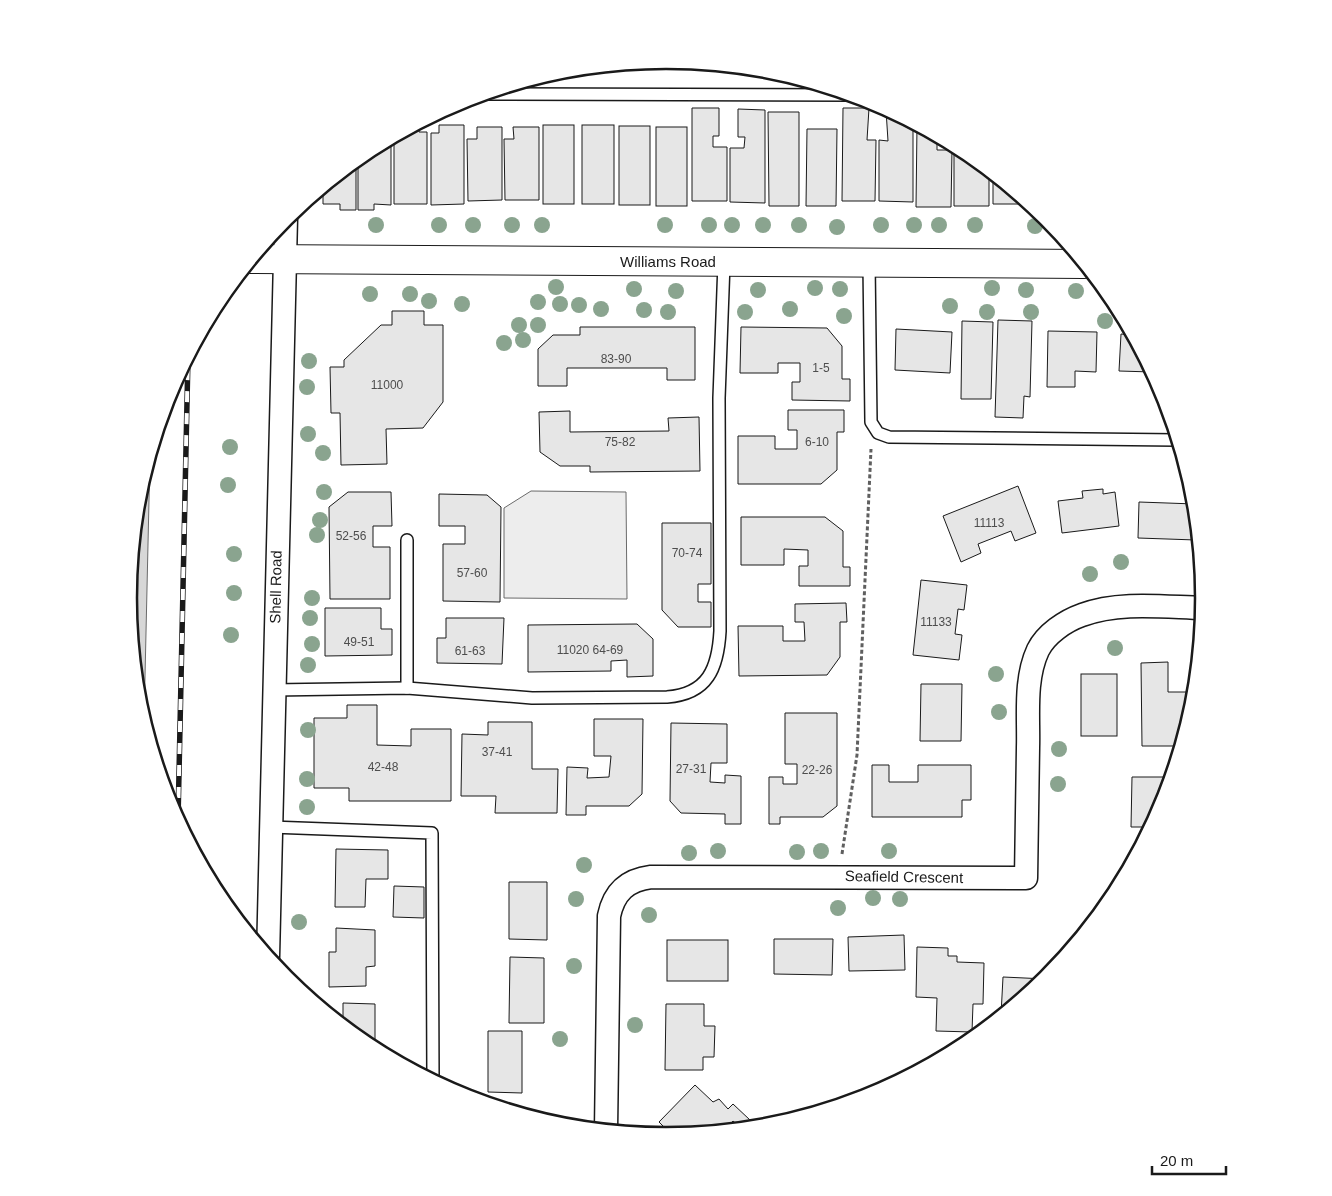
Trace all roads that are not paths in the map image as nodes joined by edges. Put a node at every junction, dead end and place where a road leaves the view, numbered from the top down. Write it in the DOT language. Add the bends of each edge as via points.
graph roads {
  1 [pos="506,94"];
  2 [pos="829,95"];
  3 [pos="285,231"];
  4 [pos="260,259"];
  5 [pos="284,259"];
  6 [pos="724,263"];
  7 [pos="869,263"];
  8 [pos="1076,264"];
  9 [pos="1171,440"];
  10 [pos="407,540"];
  11 [pos="1195,608"];
  12 [pos="407,688"];
  13 [pos="273,690"];
  14 [pos="271,827"];
  15 [pos="268,947"];
  16 [pos="434,1074"];
  17 [pos="606,1124"];
  1 -- 2 [label="lane"];
  3 -- 5 [label="street, Shell Road"];
  4 -- 5 [label="street, Williams Road"];
  5 -- 6 [label="street, Williams Road"];
  5 -- 13 [label="street, Shell Road"];
  6 -- 7 [label="street, Williams Road"];
  6 -- 12 [label="lane" via="719,398 720,631 716,659 704,684 680,696 648,697 532,698"];
  7 -- 8 [label="street, Williams Road"];
  7 -- 9 [label="lane" via="871,422 878,433 889,438"];
  10 -- 12 [label="lane"];
  11 -- 17 [label="street, Seafield Crescent" via="1095,611 1054,631 1039,649 1029,693 1026,878 651,877 623,887 612,904 610,916"];
  12 -- 13 [label="lane"];
  13 -- 14 [label="street, Shell Road"];
  14 -- 15 [label="street, Shell Road"];
  14 -- 16 [label="lane" via="432,833"];
}
